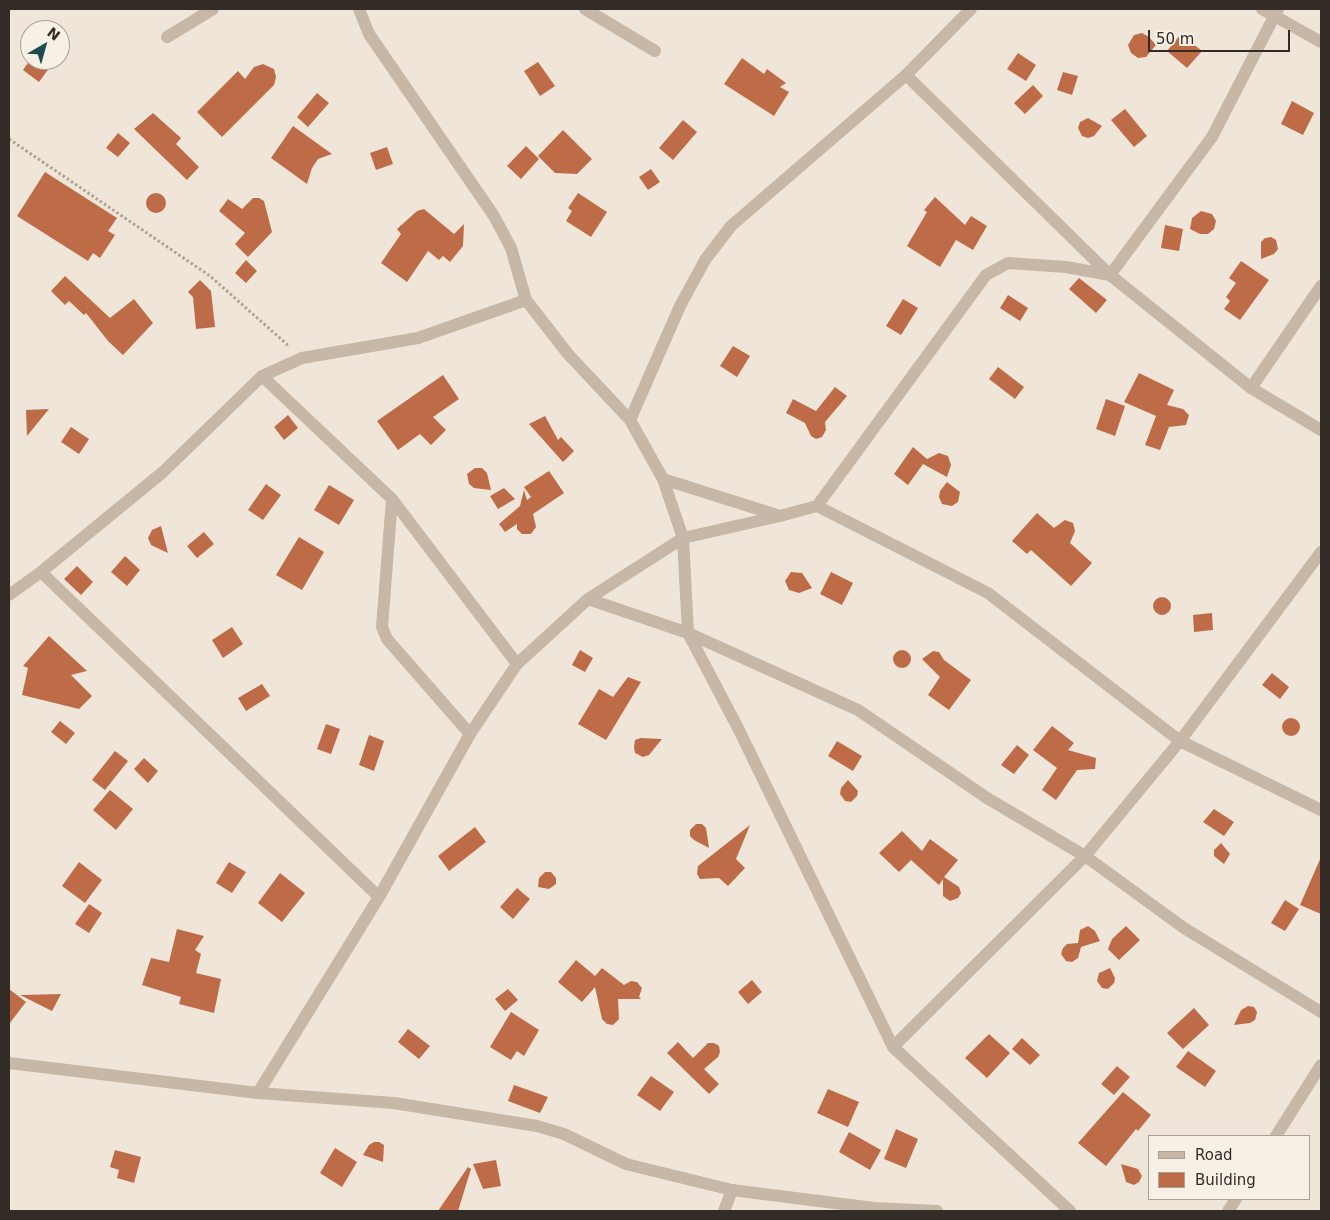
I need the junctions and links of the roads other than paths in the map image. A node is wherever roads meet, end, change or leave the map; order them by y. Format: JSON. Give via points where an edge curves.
{"nodes":[{"id":1,"x":213,"y":9,"type":"edge"},
{"id":2,"x":358,"y":9,"type":"edge"},
{"id":3,"x":585,"y":9,"type":"edge"},
{"id":4,"x":970,"y":9,"type":"edge"},
{"id":5,"x":1262,"y":9,"type":"edge"},
{"id":6,"x":1276,"y":13,"type":"edge"},
{"id":7,"x":167,"y":37,"type":"dead end"},
{"id":8,"x":1321,"y":42,"type":"edge"},
{"id":9,"x":655,"y":52,"type":"dead end"},
{"id":10,"x":906,"y":75,"type":"junction"},
{"id":11,"x":1110,"y":275,"type":"junction"},
{"id":12,"x":1321,"y":286,"type":"edge"},
{"id":13,"x":526,"y":300,"type":"junction"},
{"id":14,"x":262,"y":376,"type":"junction"},
{"id":15,"x":1251,"y":388,"type":"junction"},
{"id":16,"x":630,"y":420,"type":"junction"},
{"id":17,"x":1321,"y":430,"type":"edge"},
{"id":18,"x":663,"y":479,"type":"junction"},
{"id":19,"x":392,"y":499,"type":"junction"},
{"id":20,"x":817,"y":506,"type":"junction"},
{"id":21,"x":780,"y":516,"type":"junction"},
{"id":22,"x":683,"y":538,"type":"junction"},
{"id":23,"x":1321,"y":552,"type":"edge"},
{"id":24,"x":41,"y":572,"type":"junction"},
{"id":25,"x":9,"y":595,"type":"edge"},
{"id":26,"x":588,"y":599,"type":"junction"},
{"id":27,"x":688,"y":634,"type":"junction"},
{"id":28,"x":517,"y":664,"type":"junction"},
{"id":29,"x":470,"y":734,"type":"junction"},
{"id":30,"x":1180,"y":741,"type":"junction"},
{"id":31,"x":1321,"y":810,"type":"edge"},
{"id":32,"x":1085,"y":856,"type":"junction"},
{"id":33,"x":379,"y":897,"type":"junction"},
{"id":34,"x":1321,"y":1012,"type":"edge"},
{"id":35,"x":893,"y":1047,"type":"junction"},
{"id":36,"x":9,"y":1063,"type":"edge"},
{"id":37,"x":1321,"y":1065,"type":"edge"},
{"id":38,"x":258,"y":1093,"type":"junction"},
{"id":39,"x":1277,"y":1135,"type":"edge"},
{"id":40,"x":732,"y":1190,"type":"junction"},
{"id":41,"x":1235,"y":1200,"type":"edge"},
{"id":42,"x":724,"y":1211,"type":"edge"},
{"id":43,"x":937,"y":1211,"type":"edge"},
{"id":44,"x":1070,"y":1211,"type":"edge"},
{"id":45,"x":1228,"y":1211,"type":"edge"}],
"edges":[{"from":1,"to":7,"type":"street"},
{"from":2,"to":13,"type":"street","via":[[369,34],[494,216],[511,248]]},
{"from":3,"to":9,"type":"street"},
{"from":4,"to":10,"type":"street"},
{"from":5,"to":6,"type":"street"},
{"from":6,"to":8,"type":"street"},
{"from":6,"to":11,"type":"street","via":[[1212,137]]},
{"from":10,"to":11,"type":"street"},
{"from":10,"to":16,"type":"street","via":[[731,226],[705,260],[680,306]]},
{"from":11,"to":15,"type":"street"},
{"from":11,"to":20,"type":"street","via":[[1066,267],[1008,263],[986,274]]},
{"from":12,"to":15,"type":"street"},
{"from":13,"to":14,"type":"street","via":[[418,338],[302,358]]},
{"from":13,"to":16,"type":"street","via":[[568,354]]},
{"from":14,"to":19,"type":"street"},
{"from":14,"to":24,"type":"street","via":[[163,472]]},
{"from":15,"to":17,"type":"street"},
{"from":16,"to":18,"type":"street"},
{"from":18,"to":21,"type":"street"},
{"from":18,"to":22,"type":"street"},
{"from":19,"to":28,"type":"street"},
{"from":19,"to":29,"type":"street","via":[[382,627],[387,639]]},
{"from":20,"to":21,"type":"street"},
{"from":20,"to":30,"type":"street","via":[[988,593]]},
{"from":21,"to":22,"type":"street"},
{"from":22,"to":26,"type":"street"},
{"from":22,"to":27,"type":"street"},
{"from":23,"to":30,"type":"street"},
{"from":24,"to":25,"type":"street"},
{"from":24,"to":33,"type":"street"},
{"from":26,"to":27,"type":"street"},
{"from":26,"to":28,"type":"street"},
{"from":27,"to":32,"type":"street","via":[[858,710],[987,798]]},
{"from":27,"to":35,"type":"street","via":[[739,730]]},
{"from":28,"to":29,"type":"street"},
{"from":29,"to":33,"type":"street"},
{"from":30,"to":31,"type":"street"},
{"from":30,"to":32,"type":"street"},
{"from":32,"to":34,"type":"street","via":[[1184,928]]},
{"from":32,"to":35,"type":"street"},
{"from":33,"to":38,"type":"street"},
{"from":35,"to":44,"type":"street"},
{"from":36,"to":38,"type":"street"},
{"from":37,"to":39,"type":"street"},
{"from":38,"to":40,"type":"street","via":[[394,1104],[537,1126],[564,1134],[626,1164]]},
{"from":40,"to":42,"type":"street"},
{"from":40,"to":43,"type":"street","via":[[874,1208]]},
{"from":41,"to":45,"type":"street"}]}
